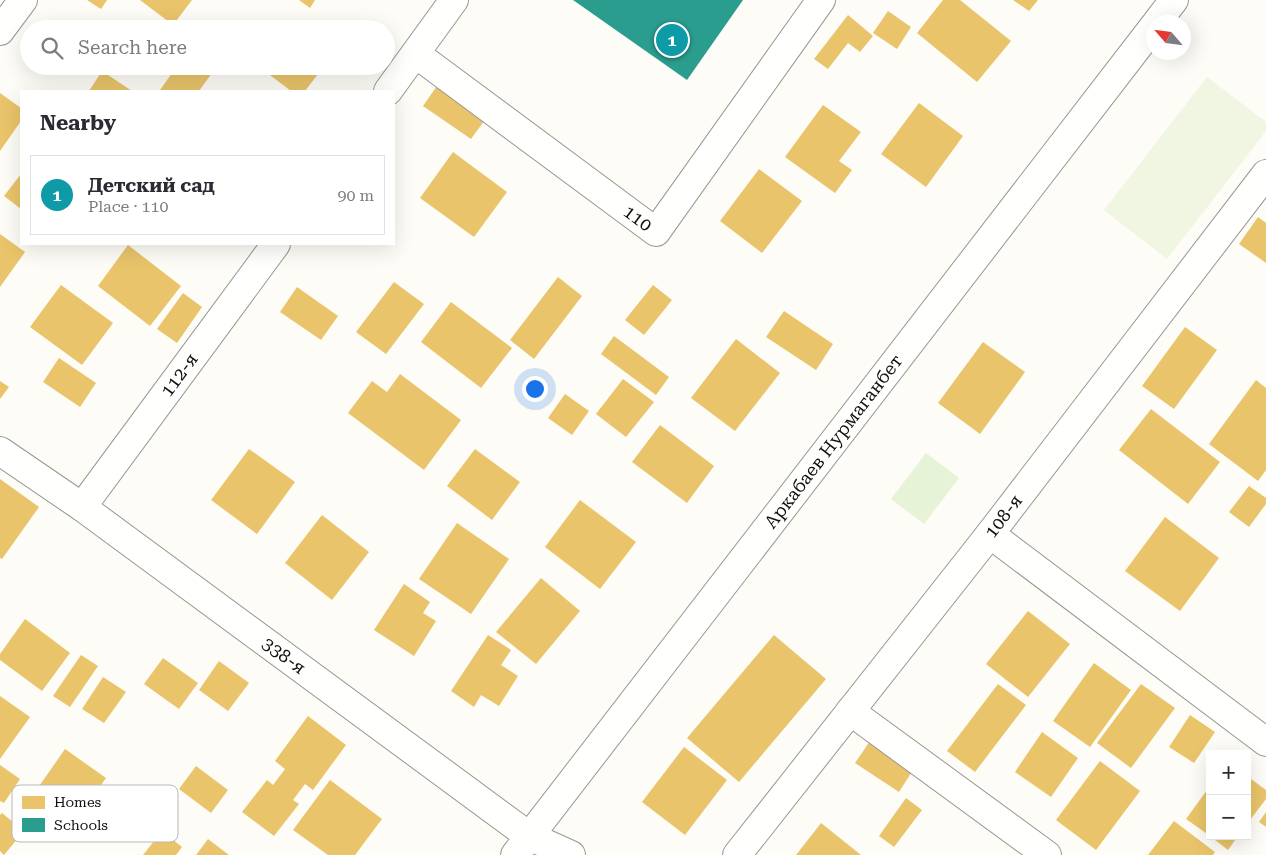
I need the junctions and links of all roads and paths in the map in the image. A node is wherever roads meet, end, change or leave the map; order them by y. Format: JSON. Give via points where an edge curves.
{"nodes":[{"id":1,"x":23,"y":0,"type":"edge"},
{"id":2,"x":454,"y":0,"type":"edge"},
{"id":3,"x":821,"y":0,"type":"edge"},
{"id":4,"x":1174,"y":0,"type":"edge"},
{"id":5,"x":1162,"y":15,"type":"edge"},
{"id":6,"x":0,"y":31,"type":"edge"},
{"id":7,"x":1146,"y":36,"type":"edge"},
{"id":8,"x":416,"y":54,"type":"junction"},
{"id":9,"x":389,"y":90,"type":"edge"},
{"id":10,"x":1266,"y":174,"type":"edge"},
{"id":11,"x":275,"y":245,"type":"edge"},
{"id":12,"x":0,"y":451,"type":"edge"},
{"id":13,"x":82,"y":507,"type":"junction"},
{"id":14,"x":990,"y":534,"type":"junction"},
{"id":15,"x":850,"y":710,"type":"junction"},
{"id":16,"x":1266,"y":742,"type":"edge"},
{"id":17,"x":522,"y":846,"type":"edge"},
{"id":18,"x":571,"y":855,"type":"edge"},
{"id":19,"x":737,"y":855,"type":"edge"},
{"id":20,"x":1047,"y":855,"type":"edge"}],
"edges":[{"from":1,"to":6,"type":"street"},
{"from":2,"to":8,"type":"street"},
{"from":3,"to":8,"type":"street","name":"110","via":[[656,232]]},
{"from":4,"to":5,"type":"street"},
{"from":7,"to":17,"type":"street","name":"Аркабаев Нурмаганбет"},
{"from":8,"to":9,"type":"street"},
{"from":10,"to":14,"type":"street","name":"108-я"},
{"from":11,"to":13,"type":"street","name":"112-я"},
{"from":12,"to":13,"type":"street","name":"338-я"},
{"from":13,"to":17,"type":"street","name":"338-я"},
{"from":14,"to":15,"type":"street","name":"108-я"},
{"from":14,"to":16,"type":"street"},
{"from":15,"to":19,"type":"street","name":"108-я"},
{"from":15,"to":20,"type":"street"},
{"from":17,"to":18,"type":"street","name":"338-я"}]}
